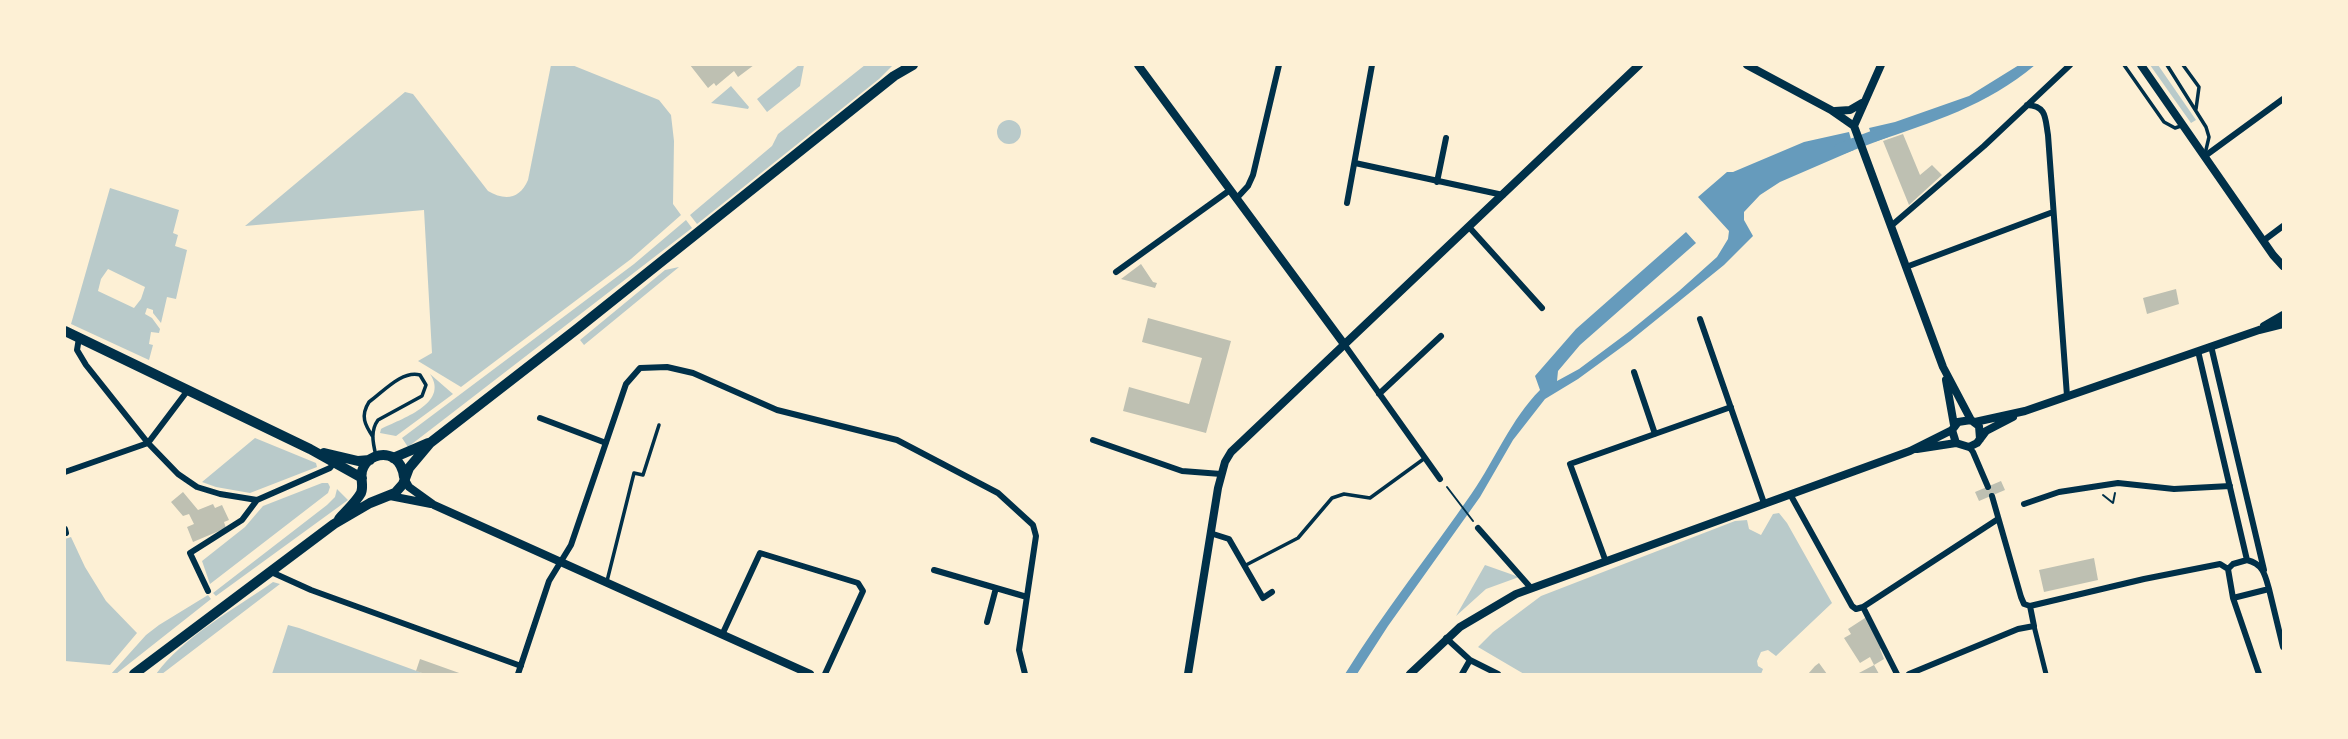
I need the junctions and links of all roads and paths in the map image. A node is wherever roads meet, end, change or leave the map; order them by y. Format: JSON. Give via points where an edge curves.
{"nodes":[{"id":1,"x":904,"y":65,"type":"edge"},
{"id":2,"x":913,"y":65,"type":"edge"},
{"id":3,"x":1138,"y":65,"type":"edge"},
{"id":4,"x":1279,"y":65,"type":"edge"},
{"id":5,"x":1372,"y":65,"type":"edge"},
{"id":6,"x":1639,"y":65,"type":"edge"},
{"id":7,"x":1747,"y":65,"type":"edge"},
{"id":8,"x":1881,"y":65,"type":"edge"},
{"id":9,"x":2070,"y":65,"type":"edge"},
{"id":10,"x":2123,"y":65,"type":"edge"},
{"id":11,"x":2141,"y":65,"type":"edge"},
{"id":12,"x":2167,"y":65,"type":"edge"},
{"id":13,"x":2183,"y":65,"type":"edge"},
{"id":14,"x":894,"y":76,"type":"junction"},
{"id":15,"x":2283,"y":99,"type":"edge"},
{"id":16,"x":1864,"y":101,"type":"junction"},
{"id":17,"x":2027,"y":105,"type":"junction"},
{"id":18,"x":1831,"y":110,"type":"junction"},
{"id":19,"x":2196,"y":111,"type":"junction"},
{"id":20,"x":1854,"y":126,"type":"junction"},
{"id":21,"x":2183,"y":126,"type":"junction"},
{"id":22,"x":1446,"y":138,"type":"dead end"},
{"id":23,"x":2205,"y":156,"type":"junction"},
{"id":24,"x":1355,"y":163,"type":"junction"},
{"id":25,"x":1437,"y":182,"type":"junction"},
{"id":26,"x":1230,"y":190,"type":"junction"},
{"id":27,"x":1503,"y":195,"type":"junction"},
{"id":28,"x":1236,"y":199,"type":"junction"},
{"id":29,"x":1347,"y":203,"type":"dead end"},
{"id":30,"x":2053,"y":212,"type":"junction"},
{"id":31,"x":1891,"y":226,"type":"junction"},
{"id":32,"x":2283,"y":226,"type":"edge"},
{"id":33,"x":1469,"y":227,"type":"junction"},
{"id":34,"x":2263,"y":241,"type":"junction"},
{"id":35,"x":2273,"y":255,"type":"junction"},
{"id":36,"x":2283,"y":266,"type":"edge"},
{"id":37,"x":1906,"y":267,"type":"junction"},
{"id":38,"x":1116,"y":272,"type":"dead end"},
{"id":39,"x":2283,"y":274,"type":"edge"},
{"id":40,"x":1542,"y":308,"type":"dead end"},
{"id":41,"x":2283,"y":315,"type":"edge"},
{"id":42,"x":1700,"y":319,"type":"dead end"},
{"id":43,"x":2283,"y":324,"type":"edge"},
{"id":44,"x":2259,"y":330,"type":"junction"},
{"id":45,"x":65,"y":331,"type":"edge"},
{"id":46,"x":1441,"y":336,"type":"dead end"},
{"id":47,"x":79,"y":338,"type":"junction"},
{"id":48,"x":1344,"y":344,"type":"junction"},
{"id":49,"x":2211,"y":346,"type":"junction"},
{"id":50,"x":2197,"y":351,"type":"junction"},
{"id":51,"x":1943,"y":367,"type":"junction"},
{"id":52,"x":1634,"y":372,"type":"dead end"},
{"id":53,"x":188,"y":390,"type":"junction"},
{"id":54,"x":1380,"y":394,"type":"junction"},
{"id":55,"x":2067,"y":396,"type":"junction"},
{"id":56,"x":1731,"y":407,"type":"junction"},
{"id":57,"x":2025,"y":411,"type":"junction"},
{"id":58,"x":540,"y":418,"type":"dead end"},
{"id":59,"x":1973,"y":421,"type":"junction"},
{"id":60,"x":659,"y":425,"type":"dead end"},
{"id":61,"x":1953,"y":428,"type":"junction"},
{"id":62,"x":1655,"y":434,"type":"junction"},
{"id":63,"x":373,"y":437,"type":"junction"},
{"id":64,"x":1980,"y":439,"type":"junction"},
{"id":65,"x":1093,"y":440,"type":"dead end"},
{"id":66,"x":148,"y":443,"type":"junction"},
{"id":67,"x":430,"y":443,"type":"junction"},
{"id":68,"x":606,"y":443,"type":"junction"},
{"id":69,"x":1956,"y":443,"type":"junction"},
{"id":70,"x":1969,"y":447,"type":"junction"},
{"id":71,"x":310,"y":449,"type":"junction"},
{"id":72,"x":1910,"y":451,"type":"junction"},
{"id":73,"x":373,"y":458,"type":"junction"},
{"id":74,"x":393,"y":458,"type":"junction"},
{"id":75,"x":1425,"y":458,"type":"junction"},
{"id":76,"x":334,"y":463,"type":"junction"},
{"id":77,"x":65,"y":472,"type":"edge"},
{"id":78,"x":1221,"y":474,"type":"junction"},
{"id":79,"x":404,"y":478,"type":"junction"},
{"id":80,"x":1440,"y":479,"type":"joint"},
{"id":81,"x":362,"y":482,"type":"junction"},
{"id":82,"x":1988,"y":486,"type":"dead end"},
{"id":83,"x":2230,"y":486,"type":"junction"},
{"id":84,"x":2115,"y":493,"type":"dead end"},
{"id":85,"x":1790,"y":494,"type":"junction"},
{"id":86,"x":2103,"y":495,"type":"dead end"},
{"id":87,"x":1992,"y":496,"type":"dead end"},
{"id":88,"x":387,"y":497,"type":"junction"},
{"id":89,"x":257,"y":500,"type":"junction"},
{"id":90,"x":1764,"y":503,"type":"junction"},
{"id":91,"x":2024,"y":504,"type":"dead end"},
{"id":92,"x":434,"y":505,"type":"junction"},
{"id":93,"x":1998,"y":519,"type":"junction"},
{"id":94,"x":334,"y":524,"type":"junction"},
{"id":95,"x":1478,"y":528,"type":"joint"},
{"id":96,"x":1210,"y":533,"type":"junction"},
{"id":97,"x":2247,"y":560,"type":"junction"},
{"id":98,"x":1606,"y":562,"type":"junction"},
{"id":99,"x":560,"y":563,"type":"junction"},
{"id":100,"x":1245,"y":566,"type":"junction"},
{"id":101,"x":2228,"y":569,"type":"junction"},
{"id":102,"x":934,"y":570,"type":"dead end"},
{"id":103,"x":2264,"y":570,"type":"junction"},
{"id":104,"x":269,"y":571,"type":"junction"},
{"id":105,"x":606,"y":583,"type":"junction"},
{"id":106,"x":1531,"y":588,"type":"junction"},
{"id":107,"x":996,"y":589,"type":"junction"},
{"id":108,"x":2269,"y":589,"type":"junction"},
{"id":109,"x":208,"y":591,"type":"dead end"},
{"id":110,"x":1272,"y":592,"type":"dead end"},
{"id":111,"x":1027,"y":597,"type":"junction"},
{"id":112,"x":2233,"y":598,"type":"junction"},
{"id":113,"x":2033,"y":606,"type":"junction"},
{"id":114,"x":1863,"y":607,"type":"junction"},
{"id":115,"x":987,"y":622,"type":"dead end"},
{"id":116,"x":2280,"y":622,"type":"edge"},
{"id":117,"x":2034,"y":626,"type":"junction"},
{"id":118,"x":722,"y":635,"type":"junction"},
{"id":119,"x":1446,"y":638,"type":"junction"},
{"id":120,"x":2283,"y":647,"type":"edge"},
{"id":121,"x":1470,"y":660,"type":"junction"},
{"id":122,"x":521,"y":666,"type":"junction"},
{"id":123,"x":134,"y":674,"type":"edge"},
{"id":124,"x":518,"y":674,"type":"edge"},
{"id":125,"x":810,"y":674,"type":"edge"},
{"id":126,"x":825,"y":674,"type":"edge"},
{"id":127,"x":1025,"y":674,"type":"edge"},
{"id":128,"x":1034,"y":674,"type":"edge"},
{"id":129,"x":1188,"y":674,"type":"edge"},
{"id":130,"x":1410,"y":674,"type":"edge"},
{"id":131,"x":1462,"y":674,"type":"edge"},
{"id":132,"x":1498,"y":674,"type":"edge"},
{"id":133,"x":1897,"y":674,"type":"edge"},
{"id":134,"x":1909,"y":674,"type":"edge"},
{"id":135,"x":2046,"y":674,"type":"edge"},
{"id":136,"x":2259,"y":674,"type":"edge"}],
"edges":[{"from":1,"to":14,"type":"main road"},
{"from":2,"to":14,"type":"main road"},
{"from":3,"to":26,"type":"street"},
{"from":4,"to":28,"type":"street","via":[[1253,175]]},
{"from":5,"to":24,"type":"street"},
{"from":6,"to":27,"type":"street"},
{"from":7,"to":18,"type":"street"},
{"from":8,"to":16,"type":"street"},
{"from":9,"to":17,"type":"street"},
{"from":10,"to":21,"type":"lane","via":[[2164,122],[2175,128]]},
{"from":11,"to":21,"type":"street"},
{"from":12,"to":19,"type":"lane"},
{"from":13,"to":19,"type":"lane","via":[[2199,87]]},
{"from":14,"to":67,"type":"main road"},
{"from":15,"to":23,"type":"street"},
{"from":16,"to":18,"type":"street","via":[[1850,110]]},
{"from":16,"to":20,"type":"street"},
{"from":17,"to":30,"type":"street","via":[[2037,106],[2044,114]]},
{"from":17,"to":31,"type":"street"},
{"from":18,"to":20,"type":"street"},
{"from":19,"to":23,"type":"lane","via":[[2209,137]]},
{"from":20,"to":31,"type":"street"},
{"from":21,"to":23,"type":"street"},
{"from":22,"to":25,"type":"street"},
{"from":23,"to":34,"type":"street"},
{"from":24,"to":25,"type":"street"},
{"from":24,"to":29,"type":"street"},
{"from":25,"to":27,"type":"street"},
{"from":26,"to":28,"type":"street"},
{"from":26,"to":38,"type":"street"},
{"from":27,"to":33,"type":"street"},
{"from":28,"to":48,"type":"street"},
{"from":30,"to":37,"type":"street"},
{"from":30,"to":55,"type":"street"},
{"from":31,"to":37,"type":"street"},
{"from":32,"to":34,"type":"street"},
{"from":33,"to":40,"type":"street"},
{"from":33,"to":48,"type":"street"},
{"from":34,"to":35,"type":"street"},
{"from":35,"to":36,"type":"street"},
{"from":35,"to":39,"type":"street"},
{"from":37,"to":51,"type":"street"},
{"from":41,"to":44,"type":"street"},
{"from":42,"to":56,"type":"street"},
{"from":43,"to":44,"type":"street"},
{"from":44,"to":49,"type":"street"},
{"from":45,"to":47,"type":"main road"},
{"from":46,"to":54,"type":"street"},
{"from":47,"to":53,"type":"main road"},
{"from":47,"to":66,"type":"street","via":[[77,350],[86,365]]},
{"from":48,"to":54,"type":"street"},
{"from":48,"to":78,"type":"street","via":[[1231,452]]},
{"from":49,"to":50,"type":"street"},
{"from":49,"to":103,"type":"street"},
{"from":50,"to":55,"type":"street"},
{"from":50,"to":83,"type":"street"},
{"from":51,"to":59,"type":"street"},
{"from":51,"to":61,"type":"street"},
{"from":52,"to":62,"type":"street"},
{"from":53,"to":66,"type":"street"},
{"from":53,"to":71,"type":"main road"},
{"from":54,"to":75,"type":"street"},
{"from":55,"to":57,"type":"street"},
{"from":56,"to":62,"type":"street"},
{"from":56,"to":90,"type":"street"},
{"from":57,"to":59,"type":"street"},
{"from":57,"to":64,"type":"street","via":[[1986,431]]},
{"from":58,"to":68,"type":"street"},
{"from":59,"to":61,"type":"street","via":[[1962,420]]},
{"from":59,"to":64,"type":"street"},
{"from":60,"to":105,"type":"lane","via":[[643,475],[634,473]]},
{"from":61,"to":69,"type":"street"},
{"from":61,"to":72,"type":"street"},
{"from":62,"to":98,"type":"street","via":[[1570,464]]},
{"from":63,"to":63,"type":"lane","via":[[378,420],[422,396],[426,385],[420,375],[403,377],[369,402],[364,423]]},
{"from":63,"to":73,"type":"lane"},
{"from":64,"to":70,"type":"street"},
{"from":65,"to":78,"type":"street","via":[[1182,471]]},
{"from":66,"to":77,"type":"street"},
{"from":66,"to":89,"type":"street","via":[[197,487]]},
{"from":67,"to":74,"type":"main road"},
{"from":67,"to":79,"type":"main road"},
{"from":68,"to":99,"type":"street","via":[[571,545]]},
{"from":68,"to":111,"type":"street","via":[[631,375],[652,366],[708,378],[777,410],[897,440],[998,493],[1033,525],[1036,536]]},
{"from":69,"to":70,"type":"street"},
{"from":69,"to":72,"type":"street"},
{"from":70,"to":82,"type":"street"},
{"from":71,"to":73,"type":"main road","via":[[351,460]]},
{"from":71,"to":76,"type":"main road"},
{"from":72,"to":85,"type":"street"},
{"from":73,"to":74,"type":"main road"},
{"from":73,"to":81,"type":"main road","via":[[365,465]]},
{"from":74,"to":79,"type":"main road"},
{"from":75,"to":80,"type":"street"},
{"from":75,"to":100,"type":"lane","via":[[1370,498],[1344,494],[1332,498],[1298,538]]},
{"from":76,"to":81,"type":"main road"},
{"from":76,"to":89,"type":"street"},
{"from":78,"to":96,"type":"street"},
{"from":79,"to":88,"type":"main road","via":[[400,489]]},
{"from":79,"to":92,"type":"street"},
{"from":80,"to":95,"type":"path"},
{"from":81,"to":88,"type":"main road","via":[[373,495]]},
{"from":81,"to":94,"type":"main road","via":[[357,498]]},
{"from":83,"to":91,"type":"street","via":[[2174,489],[2118,483],[2059,492]]},
{"from":83,"to":97,"type":"street"},
{"from":84,"to":86,"type":"path","via":[[2113,503]]},
{"from":85,"to":90,"type":"street"},
{"from":85,"to":114,"type":"street","via":[[1852,606]]},
{"from":87,"to":93,"type":"street"},
{"from":88,"to":92,"type":"street"},
{"from":88,"to":94,"type":"main road"},
{"from":89,"to":109,"type":"street","via":[[242,520],[190,553]]},
{"from":90,"to":98,"type":"street"},
{"from":92,"to":99,"type":"street"},
{"from":93,"to":113,"type":"street","via":[[2021,597],[2024,604]]},
{"from":93,"to":114,"type":"street"},
{"from":94,"to":104,"type":"main road"},
{"from":95,"to":106,"type":"street"},
{"from":96,"to":100,"type":"street","via":[[1228,538]]},
{"from":96,"to":129,"type":"street"},
{"from":97,"to":101,"type":"street"},
{"from":97,"to":103,"type":"street"},
{"from":98,"to":106,"type":"street"},
{"from":99,"to":105,"type":"street"},
{"from":99,"to":122,"type":"street","via":[[549,581]]},
{"from":100,"to":110,"type":"street","via":[[1263,598]]},
{"from":101,"to":112,"type":"street"},
{"from":101,"to":113,"type":"street","via":[[2220,564]]},
{"from":102,"to":107,"type":"street"},
{"from":103,"to":108,"type":"street"},
{"from":104,"to":122,"type":"street"},
{"from":104,"to":123,"type":"main road"},
{"from":105,"to":118,"type":"street"},
{"from":106,"to":119,"type":"street"},
{"from":107,"to":111,"type":"street"},
{"from":107,"to":115,"type":"street"},
{"from":108,"to":112,"type":"street"},
{"from":108,"to":116,"type":"street"},
{"from":111,"to":127,"type":"street","via":[[1018,650]]},
{"from":112,"to":136,"type":"street"},
{"from":113,"to":117,"type":"street"},
{"from":114,"to":133,"type":"street"},
{"from":116,"to":120,"type":"street"},
{"from":117,"to":134,"type":"street"},
{"from":117,"to":135,"type":"street"},
{"from":118,"to":125,"type":"street"},
{"from":118,"to":126,"type":"street","via":[[760,553],[858,583],[863,591]]},
{"from":119,"to":121,"type":"street"},
{"from":119,"to":130,"type":"street"},
{"from":121,"to":131,"type":"street"},
{"from":121,"to":132,"type":"street"},
{"from":122,"to":124,"type":"street"},
{"from":127,"to":128,"type":"street"}]}
